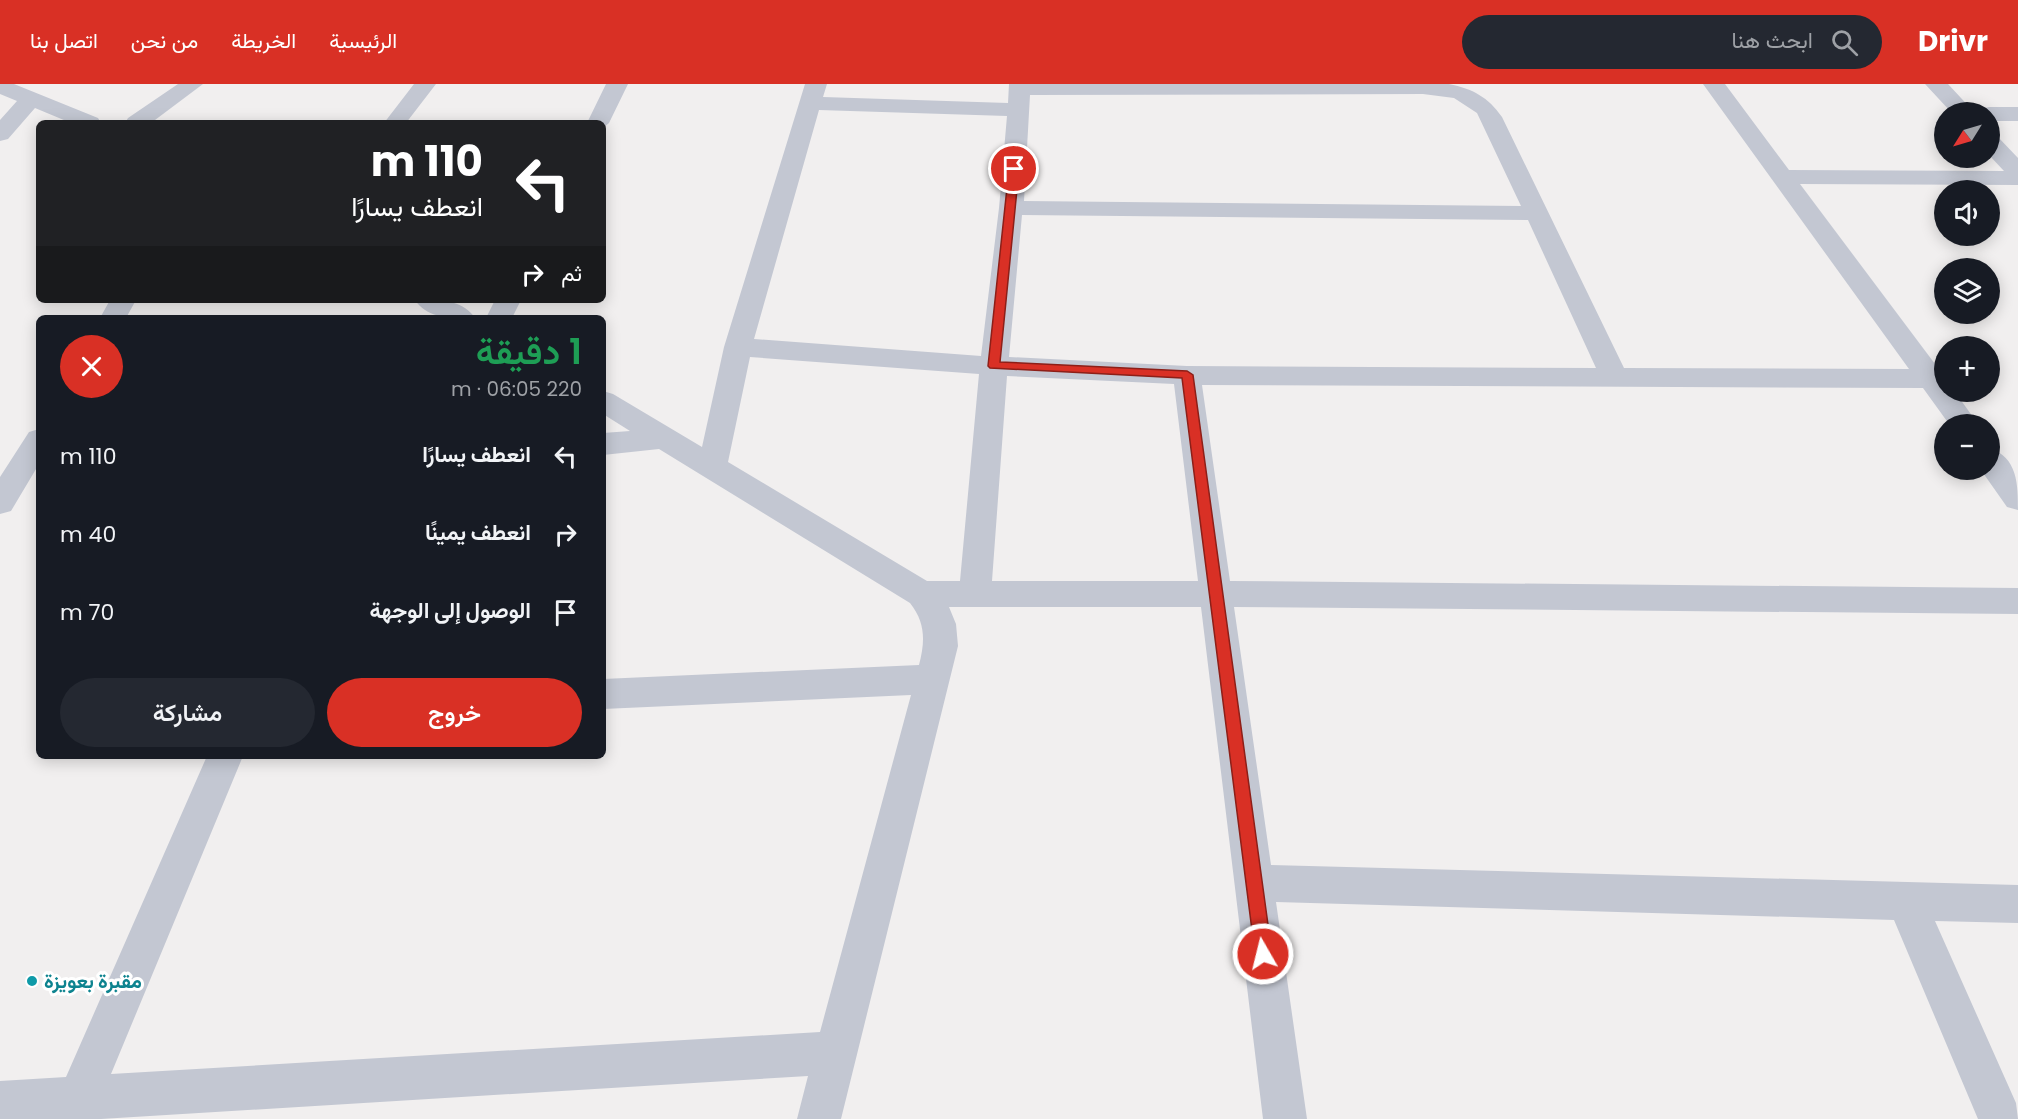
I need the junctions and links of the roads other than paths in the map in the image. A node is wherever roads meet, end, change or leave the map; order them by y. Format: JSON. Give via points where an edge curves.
{"nodes":[{"id":1,"x":192,"y":84,"type":"edge"},
{"id":2,"x":617,"y":84,"type":"edge"},
{"id":3,"x":1714,"y":84,"type":"edge"},
{"id":4,"x":1936,"y":84,"type":"edge"},
{"id":5,"x":0,"y":86,"type":"edge"},
{"id":6,"x":419,"y":86,"type":"edge"},
{"id":7,"x":814,"y":93,"type":"edge"},
{"id":8,"x":1019,"y":94,"type":"edge"},
{"id":9,"x":31,"y":99,"type":"junction"},
{"id":10,"x":1953,"y":102,"type":"edge"},
{"id":11,"x":2000,"y":114,"type":"edge"},
{"id":12,"x":2018,"y":114,"type":"edge"},
{"id":13,"x":83,"y":120,"type":"edge"},
{"id":14,"x":140,"y":120,"type":"edge"},
{"id":15,"x":397,"y":120,"type":"edge"},
{"id":16,"x":599,"y":120,"type":"edge"},
{"id":17,"x":0,"y":134,"type":"edge"},
{"id":18,"x":2000,"y":153,"type":"edge"},
{"id":19,"x":2018,"y":172,"type":"edge"},
{"id":20,"x":1783,"y":177,"type":"junction"},
{"id":21,"x":2018,"y":178,"type":"edge"},
{"id":22,"x":1011,"y":208,"type":"junction"},
{"id":23,"x":1536,"y":213,"type":"junction"},
{"id":24,"x":434,"y":303,"type":"edge"},
{"id":25,"x":456,"y":315,"type":"edge"},
{"id":26,"x":738,"y":347,"type":"junction"},
{"id":27,"x":994,"y":366,"type":"junction"},
{"id":28,"x":1187,"y":375,"type":"junction"},
{"id":29,"x":1614,"y":377,"type":"junction"},
{"id":30,"x":1931,"y":379,"type":"junction"},
{"id":31,"x":606,"y":403,"type":"edge"},
{"id":32,"x":1957,"y":414,"type":"edge"},
{"id":33,"x":663,"y":438,"type":"junction"},
{"id":34,"x":36,"y":444,"type":"edge"},
{"id":35,"x":606,"y":444,"type":"edge"},
{"id":36,"x":712,"y":467,"type":"junction"},
{"id":37,"x":2000,"y":474,"type":"edge"},
{"id":38,"x":2018,"y":499,"type":"edge"},
{"id":39,"x":0,"y":503,"type":"edge"},
{"id":40,"x":922,"y":594,"type":"junction"},
{"id":41,"x":975,"y":594,"type":"junction"},
{"id":42,"x":1216,"y":594,"type":"junction"},
{"id":43,"x":2018,"y":601,"type":"edge"},
{"id":44,"x":932,"y":679,"type":"junction"},
{"id":45,"x":606,"y":694,"type":"edge"},
{"id":46,"x":224,"y":759,"type":"edge"},
{"id":47,"x":1254,"y":883,"type":"junction"},
{"id":48,"x":1906,"y":901,"type":"junction"},
{"id":49,"x":2018,"y":904,"type":"edge"},
{"id":50,"x":836,"y":1053,"type":"junction"},
{"id":51,"x":79,"y":1099,"type":"junction"},
{"id":52,"x":0,"y":1103,"type":"edge"},
{"id":53,"x":819,"y":1119,"type":"edge"},
{"id":54,"x":1285,"y":1119,"type":"edge"},
{"id":55,"x":2000,"y":1119,"type":"edge"}],
"edges":[{"from":1,"to":14,"type":"street"},
{"from":2,"to":16,"type":"street"},
{"from":3,"to":20,"type":"street"},
{"from":4,"to":10,"type":"street"},
{"from":5,"to":9,"type":"street"},
{"from":6,"to":15,"type":"street"},
{"from":7,"to":8,"type":"street"},
{"from":7,"to":26,"type":"street"},
{"from":8,"to":22,"type":"street"},
{"from":8,"to":23,"type":"street","via":[[1446,89],[1484,105]]},
{"from":9,"to":13,"type":"street"},
{"from":9,"to":17,"type":"street"},
{"from":11,"to":12,"type":"street"},
{"from":18,"to":19,"type":"street"},
{"from":20,"to":21,"type":"street"},
{"from":20,"to":30,"type":"street"},
{"from":22,"to":23,"type":"street"},
{"from":22,"to":27,"type":"street"},
{"from":23,"to":29,"type":"street"},
{"from":24,"to":25,"type":"street"},
{"from":26,"to":27,"type":"street"},
{"from":26,"to":36,"type":"street"},
{"from":27,"to":28,"type":"street"},
{"from":27,"to":41,"type":"street"},
{"from":28,"to":29,"type":"street"},
{"from":28,"to":42,"type":"street"},
{"from":29,"to":30,"type":"street"},
{"from":30,"to":32,"type":"street"},
{"from":31,"to":33,"type":"street"},
{"from":33,"to":35,"type":"street"},
{"from":33,"to":36,"type":"street"},
{"from":34,"to":39,"type":"street"},
{"from":36,"to":40,"type":"street"},
{"from":37,"to":38,"type":"street"},
{"from":40,"to":41,"type":"street"},
{"from":40,"to":44,"type":"street","via":[[935,609],[941,627],[941,646]]},
{"from":41,"to":42,"type":"street"},
{"from":42,"to":43,"type":"street"},
{"from":42,"to":47,"type":"street"},
{"from":44,"to":45,"type":"street"},
{"from":44,"to":50,"type":"street"},
{"from":46,"to":51,"type":"street"},
{"from":47,"to":48,"type":"street"},
{"from":47,"to":54,"type":"street"},
{"from":48,"to":49,"type":"street"},
{"from":48,"to":55,"type":"street"},
{"from":50,"to":51,"type":"street"},
{"from":50,"to":53,"type":"street"},
{"from":51,"to":52,"type":"street"}]}
